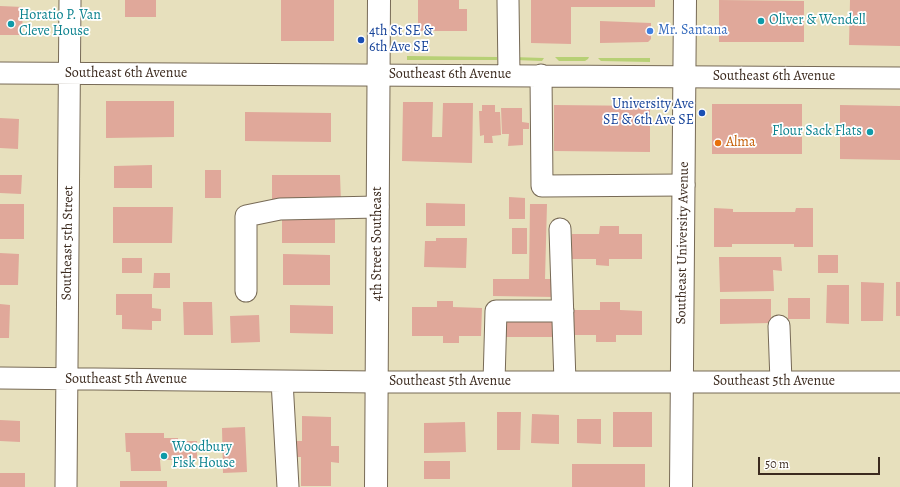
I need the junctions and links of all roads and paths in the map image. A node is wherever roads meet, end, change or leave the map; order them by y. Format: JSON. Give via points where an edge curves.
{"nodes":[{"id":1,"x":70,"y":0,"type":"edge"},
{"id":2,"x":379,"y":0,"type":"edge"},
{"id":3,"x":508,"y":0,"type":"edge"},
{"id":4,"x":685,"y":0,"type":"edge"},
{"id":5,"x":0,"y":73,"type":"edge"},
{"id":6,"x":70,"y":73,"type":"junction"},
{"id":7,"x":379,"y":75,"type":"junction"},
{"id":8,"x":509,"y":75,"type":"junction"},
{"id":9,"x":541,"y":75,"type":"junction"},
{"id":10,"x":684,"y":77,"type":"junction"},
{"id":11,"x":900,"y":78,"type":"edge"},
{"id":12,"x":684,"y":186,"type":"junction"},
{"id":13,"x":378,"y":207,"type":"junction"},
{"id":14,"x":560,"y":229,"type":"dead end"},
{"id":15,"x":246,"y":291,"type":"dead end"},
{"id":16,"x":563,"y":311,"type":"junction"},
{"id":17,"x":779,"y":326,"type":"dead end"},
{"id":18,"x":0,"y":378,"type":"edge"},
{"id":19,"x":66,"y":379,"type":"junction"},
{"id":20,"x":282,"y":381,"type":"junction"},
{"id":21,"x":376,"y":382,"type":"junction"},
{"id":22,"x":494,"y":382,"type":"junction"},
{"id":23,"x":565,"y":382,"type":"junction"},
{"id":24,"x":681,"y":382,"type":"junction"},
{"id":25,"x":781,"y":382,"type":"junction"},
{"id":26,"x":900,"y":382,"type":"edge"},
{"id":27,"x":66,"y":487,"type":"edge"},
{"id":28,"x":288,"y":487,"type":"edge"},
{"id":29,"x":376,"y":487,"type":"edge"},
{"id":30,"x":681,"y":487,"type":"edge"}],
"edges":[{"from":1,"to":6,"type":"street","name":"Southeast 5th Street"},
{"from":2,"to":7,"type":"main road","name":"4th Street Southeast"},
{"from":3,"to":8,"type":"street"},
{"from":4,"to":10,"type":"main road","name":"Southeast University Avenue"},
{"from":5,"to":6,"type":"street","name":"Southeast 6th Avenue"},
{"from":6,"to":7,"type":"street","name":"Southeast 6th Avenue"},
{"from":6,"to":19,"type":"street","name":"Southeast 5th Street"},
{"from":7,"to":8,"type":"street","name":"Southeast 6th Avenue"},
{"from":7,"to":13,"type":"main road","name":"4th Street Southeast"},
{"from":8,"to":9,"type":"street","name":"Southeast 6th Avenue"},
{"from":9,"to":10,"type":"street","name":"Southeast 6th Avenue"},
{"from":9,"to":12,"type":"street","via":[[542,186]]},
{"from":10,"to":11,"type":"street","name":"Southeast 6th Avenue"},
{"from":10,"to":12,"type":"main road","name":"Southeast University Avenue"},
{"from":12,"to":24,"type":"main road","name":"Southeast University Avenue"},
{"from":13,"to":15,"type":"street","via":[[280,209],[246,216]]},
{"from":13,"to":21,"type":"main road","name":"4th Street Southeast"},
{"from":14,"to":16,"type":"street"},
{"from":16,"to":22,"type":"street","via":[[496,311]]},
{"from":16,"to":23,"type":"street"},
{"from":17,"to":25,"type":"street"},
{"from":18,"to":19,"type":"street","name":"Southeast 5th Avenue"},
{"from":19,"to":20,"type":"street","name":"Southeast 5th Avenue"},
{"from":19,"to":27,"type":"street","name":"Southeast 5th Street"},
{"from":20,"to":21,"type":"street","name":"Southeast 5th Avenue"},
{"from":20,"to":28,"type":"street"},
{"from":21,"to":22,"type":"street","name":"Southeast 5th Avenue"},
{"from":21,"to":29,"type":"main road","name":"4th Street Southeast"},
{"from":22,"to":23,"type":"street","name":"Southeast 5th Avenue"},
{"from":23,"to":24,"type":"street","name":"Southeast 5th Avenue"},
{"from":24,"to":25,"type":"street","name":"Southeast 5th Avenue"},
{"from":24,"to":30,"type":"main road","name":"Southeast University Avenue"},
{"from":25,"to":26,"type":"street","name":"Southeast 5th Avenue"}]}
